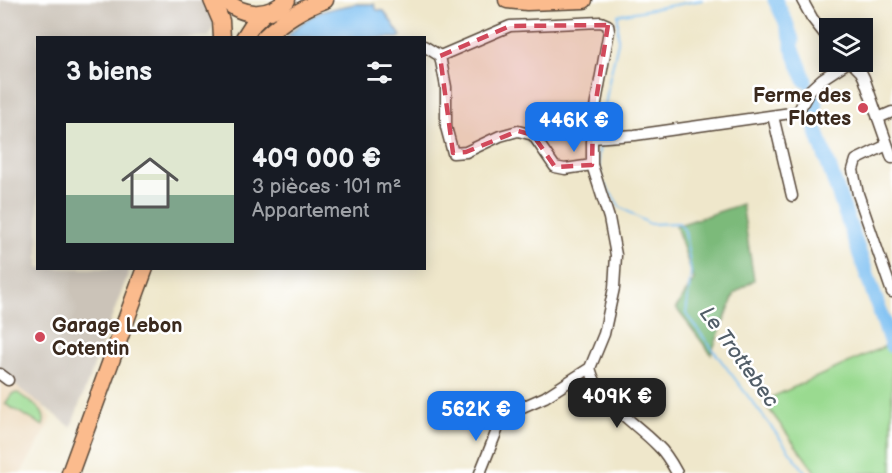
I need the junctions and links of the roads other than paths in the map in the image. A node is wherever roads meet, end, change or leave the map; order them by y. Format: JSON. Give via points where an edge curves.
{"nodes":[{"id":1,"x":212,"y":0,"type":"edge"},
{"id":2,"x":224,"y":0,"type":"edge"},
{"id":3,"x":287,"y":0,"type":"edge"},
{"id":4,"x":325,"y":0,"type":"edge"},
{"id":5,"x":507,"y":0,"type":"edge"},
{"id":6,"x":584,"y":0,"type":"edge"},
{"id":7,"x":802,"y":0,"type":"edge"},
{"id":8,"x":264,"y":13,"type":"junction"},
{"id":9,"x":819,"y":27,"type":"edge"},
{"id":10,"x":222,"y":36,"type":"edge"},
{"id":11,"x":229,"y":36,"type":"edge"},
{"id":12,"x":245,"y":36,"type":"edge"},
{"id":13,"x":266,"y":36,"type":"edge"},
{"id":14,"x":426,"y":47,"type":"edge"},
{"id":15,"x":440,"y":56,"type":"junction"},
{"id":16,"x":833,"y":72,"type":"edge"},
{"id":17,"x":861,"y":72,"type":"edge"},
{"id":18,"x":892,"y":112,"type":"edge"},
{"id":19,"x":773,"y":116,"type":"junction"},
{"id":20,"x":878,"y":118,"type":"junction"},
{"id":21,"x":592,"y":138,"type":"junction"},
{"id":22,"x":887,"y":145,"type":"junction"},
{"id":23,"x":892,"y":158,"type":"edge"},
{"id":24,"x":592,"y":165,"type":"junction"},
{"id":25,"x":792,"y":196,"type":"dead end"},
{"id":26,"x":144,"y":270,"type":"edge"},
{"id":27,"x":153,"y":270,"type":"edge"},
{"id":28,"x":892,"y":292,"type":"edge"},
{"id":29,"x":590,"y":368,"type":"junction"},
{"id":30,"x":70,"y":473,"type":"edge"},
{"id":31,"x":81,"y":473,"type":"edge"},
{"id":32,"x":480,"y":473,"type":"edge"},
{"id":33,"x":677,"y":473,"type":"edge"}],
"edges":[{"from":1,"to":10,"type":"highway","via":[[221,21]]},
{"from":2,"to":8,"type":"highway","via":[[241,11]]},
{"from":2,"to":11,"type":"highway"},
{"from":3,"to":8,"type":"highway"},
{"from":4,"to":13,"type":"highway","via":[[297,12]]},
{"from":5,"to":6,"type":"highway"},
{"from":7,"to":9,"type":"street"},
{"from":8,"to":12,"type":"highway"},
{"from":14,"to":15,"type":"street"},
{"from":15,"to":21,"type":"street","via":[[510,26],[601,22],[608,25]]},
{"from":15,"to":24,"type":"street","via":[[453,153],[466,152],[518,131],[532,135],[555,167]]},
{"from":16,"to":19,"type":"street","via":[[810,90],[798,112]]},
{"from":17,"to":20,"type":"street"},
{"from":18,"to":20,"type":"street"},
{"from":19,"to":21,"type":"street"},
{"from":19,"to":25,"type":"street"},
{"from":20,"to":22,"type":"street"},
{"from":21,"to":24,"type":"street"},
{"from":22,"to":23,"type":"street"},
{"from":22,"to":28,"type":"street","via":[[856,160],[853,170]]},
{"from":24,"to":29,"type":"street","via":[[616,255],[604,334]]},
{"from":26,"to":30,"type":"highway"},
{"from":27,"to":31,"type":"highway"},
{"from":29,"to":32,"type":"street","via":[[500,423]]},
{"from":29,"to":33,"type":"street","via":[[592,378],[610,404],[659,446]]}]}
